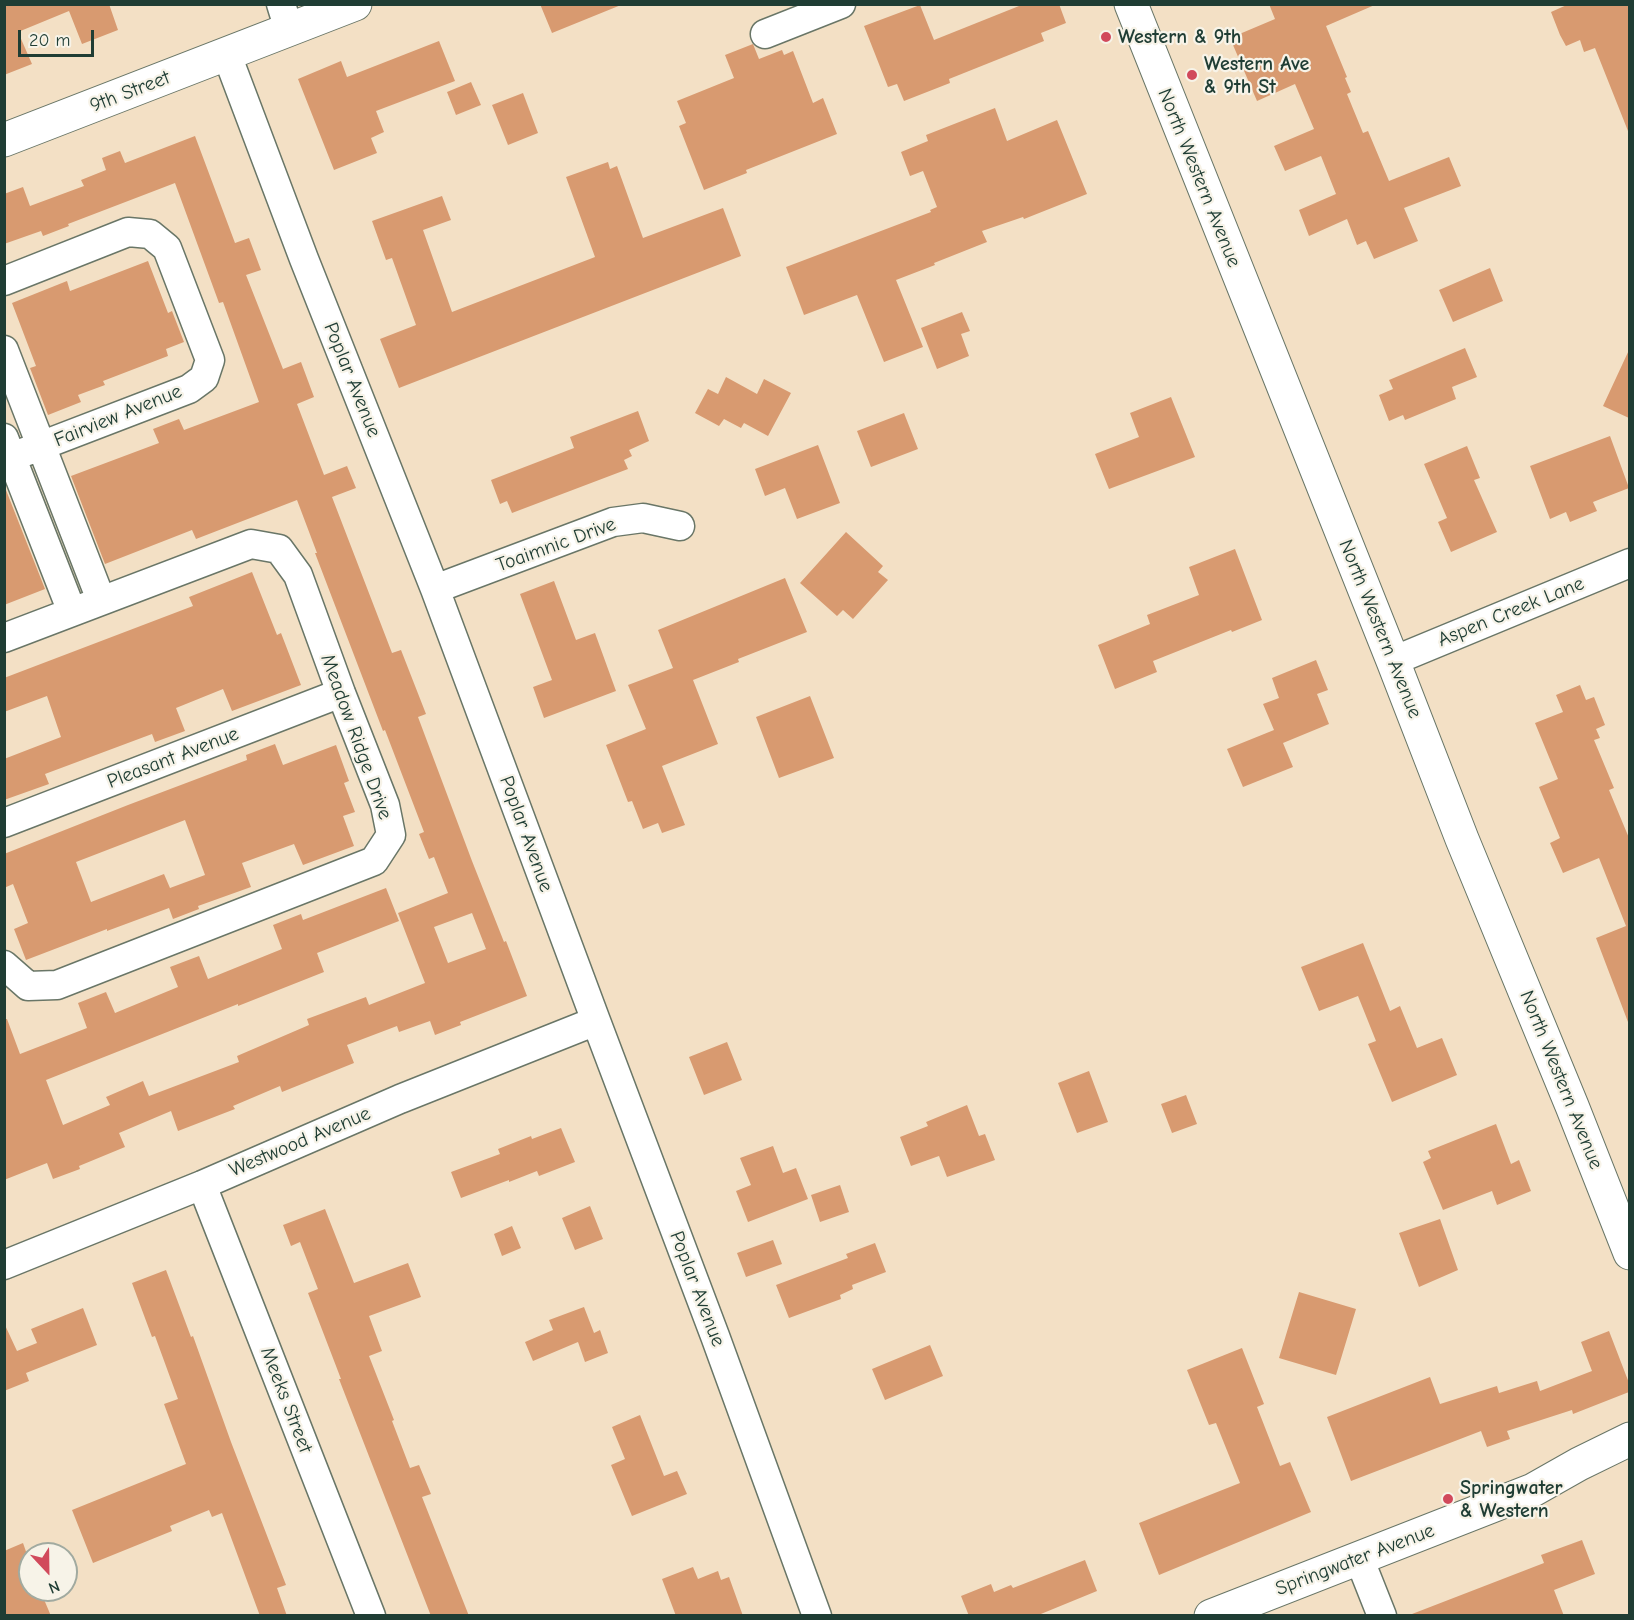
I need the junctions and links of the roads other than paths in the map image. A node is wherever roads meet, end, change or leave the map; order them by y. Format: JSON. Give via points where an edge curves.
{"nodes":[{"id":1,"x":355,"y":4,"type":"edge"},
{"id":2,"x":841,"y":4,"type":"edge"},
{"id":3,"x":1131,"y":4,"type":"edge"},
{"id":4,"x":285,"y":17,"type":"edge"},
{"id":5,"x":765,"y":34,"type":"dead end"},
{"id":6,"x":227,"y":55,"type":"junction"},
{"id":7,"x":4,"y":140,"type":"edge"},
{"id":8,"x":4,"y":280,"type":"edge"},
{"id":9,"x":4,"y":350,"type":"edge"},
{"id":10,"x":42,"y":447,"type":"junction"},
{"id":11,"x":7,"y":452,"type":"edge"},
{"id":12,"x":680,"y":526,"type":"dead end"},
{"id":13,"x":1629,"y":563,"type":"edge"},
{"id":14,"x":435,"y":589,"type":"junction"},
{"id":15,"x":101,"y":600,"type":"junction"},
{"id":16,"x":72,"y":612,"type":"junction"},
{"id":17,"x":4,"y":638,"type":"edge"},
{"id":18,"x":1393,"y":661,"type":"junction"},
{"id":19,"x":341,"y":693,"type":"junction"},
{"id":20,"x":4,"y":823,"type":"edge"},
{"id":21,"x":4,"y":965,"type":"edge"},
{"id":22,"x":596,"y":1021,"type":"junction"},
{"id":23,"x":202,"y":1185,"type":"junction"},
{"id":24,"x":1629,"y":1253,"type":"edge"},
{"id":25,"x":4,"y":1264,"type":"edge"},
{"id":26,"x":1629,"y":1439,"type":"edge"},
{"id":27,"x":1629,"y":1465,"type":"edge"},
{"id":28,"x":1533,"y":1491,"type":"junction"},
{"id":29,"x":1359,"y":1558,"type":"junction"},
{"id":30,"x":370,"y":1616,"type":"edge"},
{"id":31,"x":817,"y":1616,"type":"edge"},
{"id":32,"x":1211,"y":1616,"type":"edge"},
{"id":33,"x":1382,"y":1616,"type":"edge"}],
"edges":[{"from":1,"to":4,"type":"main road","name":"9th Street"},
{"from":2,"to":5,"type":"street"},
{"from":3,"to":18,"type":"main road","name":"North Western Avenue"},
{"from":4,"to":6,"type":"main road","name":"9th Street"},
{"from":6,"to":7,"type":"main road","name":"9th Street"},
{"from":6,"to":14,"type":"street","name":"Poplar Avenue"},
{"from":8,"to":10,"type":"street","name":"Fairview Avenue","via":[[128,232],[150,234],[167,248],[210,360],[204,378],[189,389]]},
{"from":9,"to":10,"type":"street"},
{"from":10,"to":11,"type":"street","name":"Fairview Avenue"},
{"from":10,"to":15,"type":"street"},
{"from":11,"to":16,"type":"street"},
{"from":12,"to":14,"type":"street","name":"Toaimnic Drive","via":[[643,518],[613,522]]},
{"from":13,"to":18,"type":"street","name":"Aspen Creek Lane"},
{"from":14,"to":22,"type":"street","name":"Poplar Avenue"},
{"from":15,"to":16,"type":"street","name":"Meadow Ridge Drive"},
{"from":15,"to":19,"type":"street","name":"Meadow Ridge Drive","via":[[251,544],[279,549],[298,575]]},
{"from":16,"to":17,"type":"street","name":"Meadow Ridge Drive"},
{"from":18,"to":24,"type":"main road","name":"North Western Avenue"},
{"from":19,"to":20,"type":"street","name":"Pleasant Avenue"},
{"from":19,"to":21,"type":"street","name":"Meadow Ridge Drive","via":[[385,805],[391,835],[374,861],[57,985],[28,986]]},
{"from":22,"to":23,"type":"street","name":"Westwood Avenue","via":[[400,1099]]},
{"from":22,"to":31,"type":"street","name":"Poplar Avenue"},
{"from":23,"to":25,"type":"street","name":"Westwood Avenue"},
{"from":23,"to":30,"type":"street","name":"Meeks Street"},
{"from":26,"to":28,"type":"main road","name":"Springwater Avenue"},
{"from":27,"to":28,"type":"main road","name":"Springwater Avenue"},
{"from":28,"to":29,"type":"main road","name":"Springwater Avenue"},
{"from":29,"to":32,"type":"main road","name":"Springwater Avenue"},
{"from":29,"to":33,"type":"street"}]}
